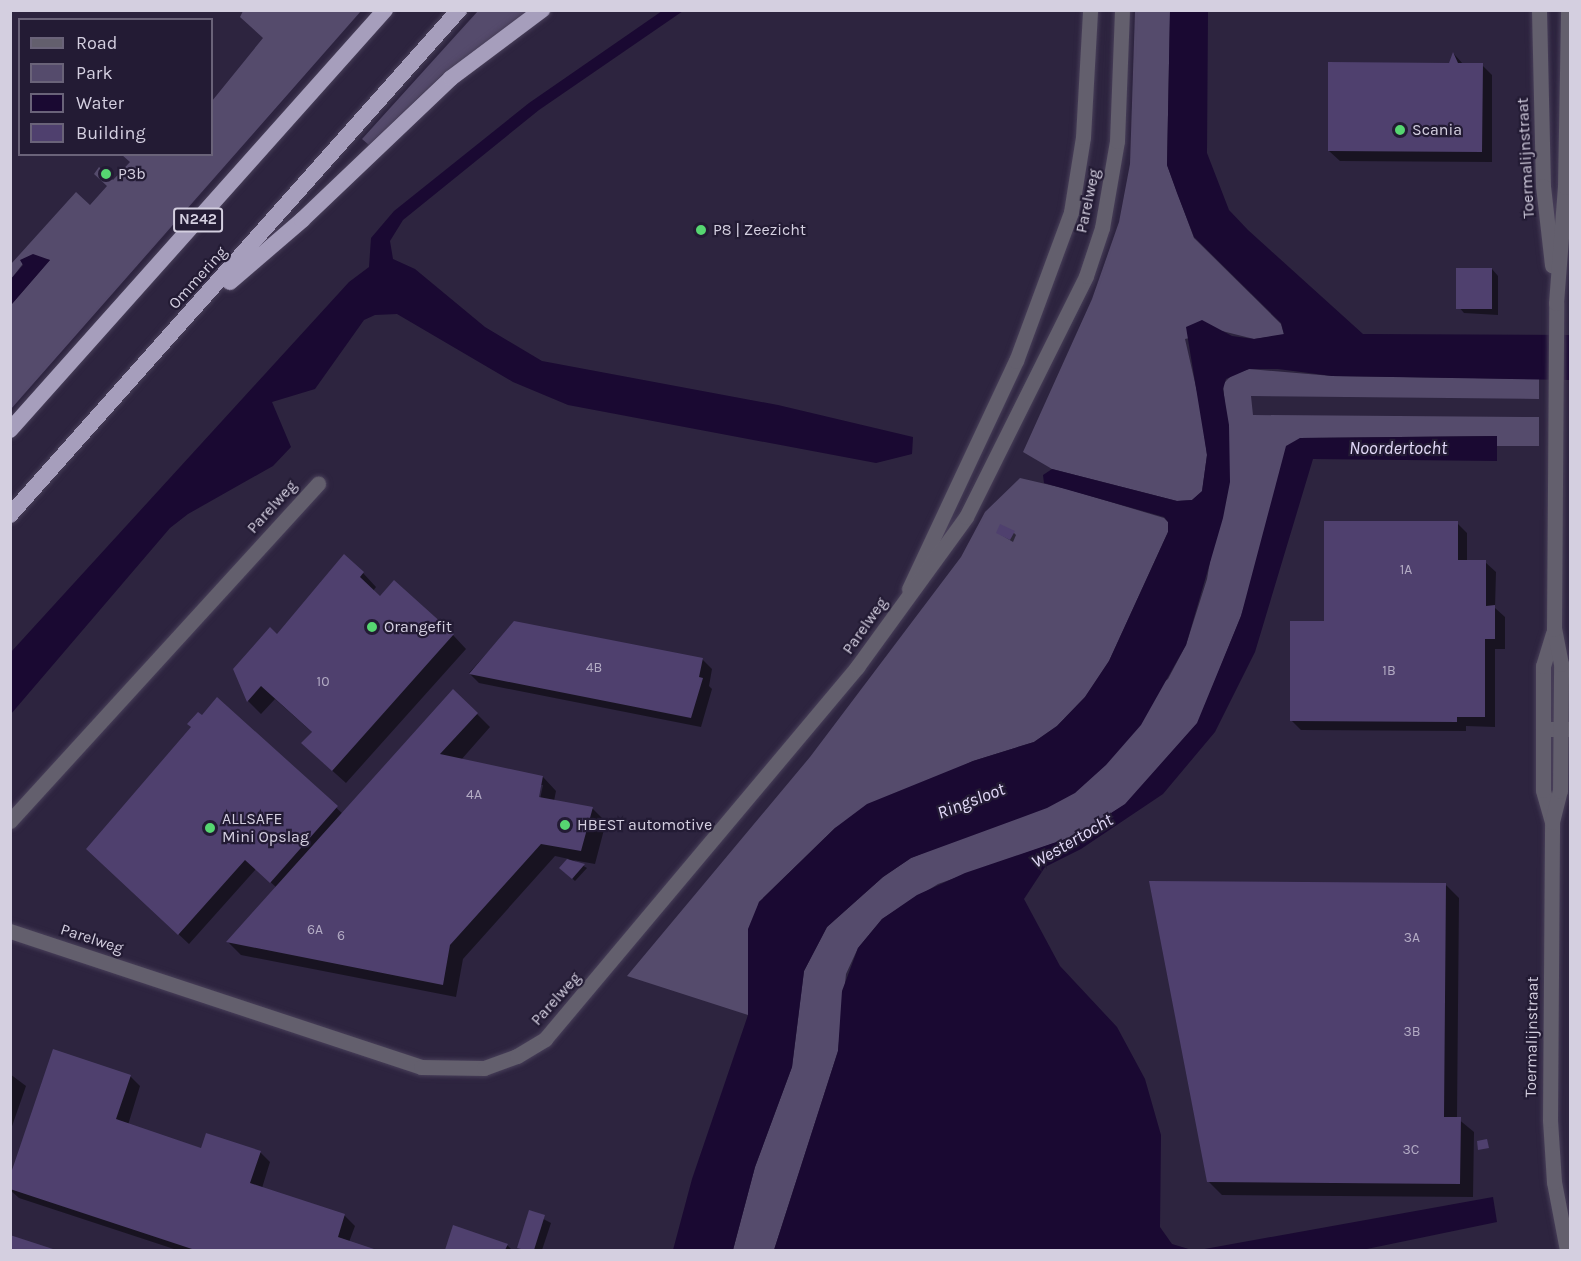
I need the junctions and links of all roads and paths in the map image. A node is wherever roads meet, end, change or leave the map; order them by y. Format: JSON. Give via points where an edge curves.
{"nodes":[{"id":1,"x":385,"y":10,"type":"edge"},
{"id":2,"x":459,"y":10,"type":"edge"},
{"id":3,"x":542,"y":10,"type":"edge"},
{"id":4,"x":1090,"y":10,"type":"edge"},
{"id":5,"x":1122,"y":10,"type":"edge"},
{"id":6,"x":1539,"y":10,"type":"edge"},
{"id":7,"x":1568,"y":10,"type":"edge"},
{"id":8,"x":1556,"y":303,"type":"junction"},
{"id":9,"x":184,"y":321,"type":"junction"},
{"id":10,"x":10,"y":430,"type":"edge"},
{"id":11,"x":318,"y":484,"type":"dead end"},
{"id":12,"x":10,"y":515,"type":"edge"},
{"id":13,"x":905,"y":601,"type":"junction"},
{"id":14,"x":1554,"y":629,"type":"junction"},
{"id":15,"x":1543,"y":729,"type":"junction"},
{"id":16,"x":1565,"y":729,"type":"edge"},
{"id":17,"x":10,"y":821,"type":"edge"},
{"id":18,"x":1552,"y":822,"type":"junction"},
{"id":19,"x":10,"y":932,"type":"edge"},
{"id":20,"x":1567,"y":1251,"type":"edge"}],
"edges":[{"from":1,"to":10,"type":"highway","number":"N242"},
{"from":2,"to":9,"type":"highway","name":"Ommering"},
{"from":3,"to":9,"type":"highway","via":[[451,78],[302,220]]},
{"from":4,"to":13,"type":"street","name":"Parelweg","via":[[1083,137],[1071,212],[1016,361],[918,562]]},
{"from":5,"to":13,"type":"street","name":"Parelweg","via":[[1112,183],[1086,276],[966,517]]},
{"from":6,"to":8,"type":"street","name":"Toermalijnstraat","via":[[1543,186]]},
{"from":7,"to":8,"type":"street","name":"Toermalijnstraat","via":[[1565,187]]},
{"from":8,"to":14,"type":"street","name":"Toermalijnstraat"},
{"from":9,"to":12,"type":"highway","name":"Ommering"},
{"from":11,"to":17,"type":"street","name":"Parelweg"},
{"from":13,"to":19,"type":"street","name":"Parelweg","via":[[793,747],[574,1007],[545,1039],[501,1063],[449,1070],[407,1063]]},
{"from":14,"to":15,"type":"street","name":"Toermalijnstraat","via":[[1543,666]]},
{"from":14,"to":16,"type":"street","name":"Toermalijnstraat","via":[[1561,664]]},
{"from":15,"to":16,"type":"street"},
{"from":15,"to":18,"type":"street","name":"Toermalijnstraat","via":[[1543,790]]},
{"from":16,"to":18,"type":"street","name":"Toermalijnstraat","via":[[1560,791]]},
{"from":18,"to":20,"type":"street","name":"Toermalijnstraat","via":[[1550,1120],[1554,1182]]}]}
